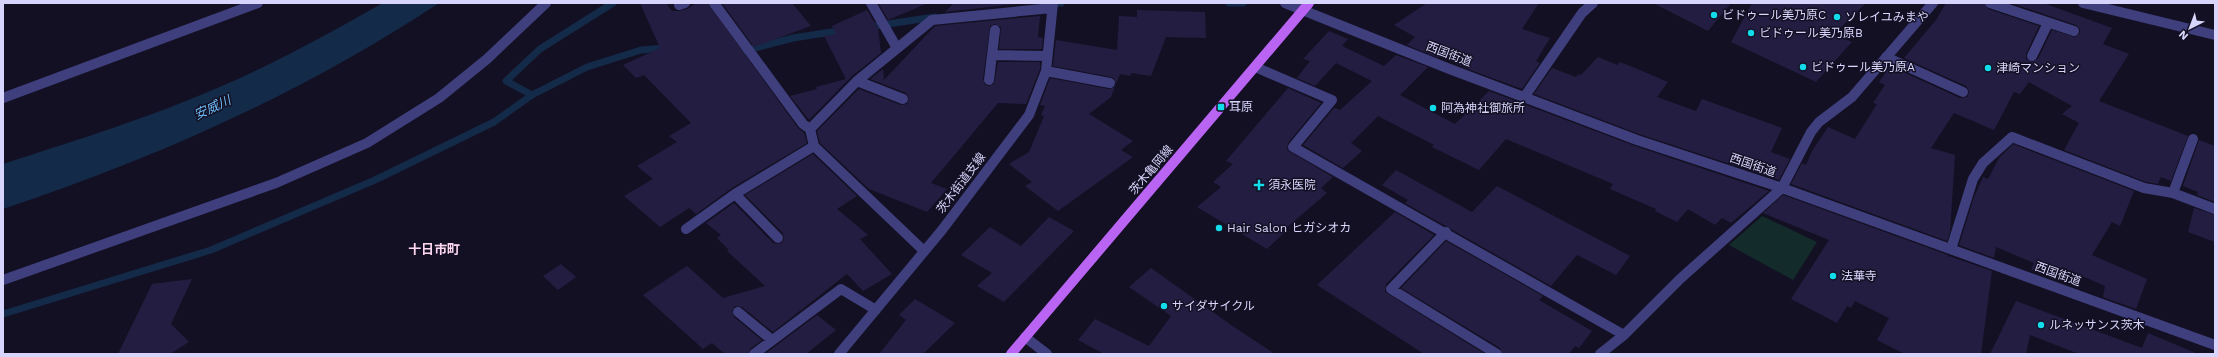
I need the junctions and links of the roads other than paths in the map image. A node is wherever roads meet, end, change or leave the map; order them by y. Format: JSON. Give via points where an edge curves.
{"nodes":[{"id":1,"x":258,"y":3,"type":"edge"},
{"id":2,"x":546,"y":3,"type":"edge"},
{"id":3,"x":714,"y":3,"type":"edge"},
{"id":4,"x":871,"y":3,"type":"edge"},
{"id":5,"x":1285,"y":3,"type":"edge"},
{"id":6,"x":1593,"y":3,"type":"edge"},
{"id":7,"x":1933,"y":3,"type":"edge"},
{"id":8,"x":1990,"y":3,"type":"edge"},
{"id":9,"x":2083,"y":3,"type":"edge"},
{"id":10,"x":2120,"y":3,"type":"edge"},
{"id":11,"x":1052,"y":5,"type":"edge"},
{"id":12,"x":1306,"y":7,"type":"edge"},
{"id":13,"x":2121,"y":12,"type":"junction"},
{"id":14,"x":2048,"y":23,"type":"junction"},
{"id":15,"x":995,"y":30,"type":"dead end"},
{"id":16,"x":2074,"y":31,"type":"dead end"},
{"id":17,"x":2215,"y":35,"type":"edge"},
{"id":18,"x":897,"y":48,"type":"junction"},
{"id":19,"x":992,"y":55,"type":"junction"},
{"id":20,"x":1047,"y":56,"type":"junction"},
{"id":21,"x":2032,"y":56,"type":"dead end"},
{"id":22,"x":1886,"y":57,"type":"junction"},
{"id":23,"x":1255,"y":67,"type":"junction"},
{"id":24,"x":1046,"y":71,"type":"junction"},
{"id":25,"x":989,"y":80,"type":"dead end"},
{"id":26,"x":857,"y":81,"type":"junction"},
{"id":27,"x":1110,"y":83,"type":"dead end"},
{"id":28,"x":1963,"y":92,"type":"dead end"},
{"id":29,"x":1525,"y":96,"type":"junction"},
{"id":30,"x":3,"y":98,"type":"edge"},
{"id":31,"x":903,"y":99,"type":"dead end"},
{"id":32,"x":810,"y":129,"type":"junction"},
{"id":33,"x":2193,"y":139,"type":"dead end"},
{"id":34,"x":814,"y":146,"type":"junction"},
{"id":35,"x":1782,"y":188,"type":"junction"},
{"id":36,"x":2173,"y":193,"type":"junction"},
{"id":37,"x":735,"y":194,"type":"junction"},
{"id":38,"x":2215,"y":209,"type":"edge"},
{"id":39,"x":686,"y":229,"type":"dead end"},
{"id":40,"x":1446,"y":232,"type":"junction"},
{"id":41,"x":778,"y":238,"type":"dead end"},
{"id":42,"x":1951,"y":249,"type":"junction"},
{"id":43,"x":924,"y":251,"type":"junction"},
{"id":44,"x":3,"y":280,"type":"edge"},
{"id":45,"x":876,"y":310,"type":"junction"},
{"id":46,"x":738,"y":312,"type":"dead end"},
{"id":47,"x":1624,"y":335,"type":"junction"},
{"id":48,"x":1025,"y":338,"type":"junction"},
{"id":49,"x":772,"y":340,"type":"junction"},
{"id":50,"x":2215,"y":345,"type":"edge"},
{"id":51,"x":754,"y":354,"type":"edge"},
{"id":52,"x":839,"y":354,"type":"edge"},
{"id":53,"x":1011,"y":354,"type":"edge"},
{"id":54,"x":1047,"y":354,"type":"edge"},
{"id":55,"x":1497,"y":354,"type":"edge"},
{"id":56,"x":1600,"y":354,"type":"edge"}],
"edges":[{"from":1,"to":30,"type":"street"},
{"from":2,"to":44,"type":"street","via":[[488,59],[439,98],[367,143],[276,183]]},
{"from":3,"to":32,"type":"street","via":[[803,124]]},
{"from":4,"to":18,"type":"street"},
{"from":5,"to":12,"type":"street","name":"西国街道"},
{"from":6,"to":29,"type":"street","via":[[1582,13]]},
{"from":7,"to":22,"type":"street"},
{"from":8,"to":14,"type":"street"},
{"from":9,"to":13,"type":"street"},
{"from":10,"to":13,"type":"street"},
{"from":11,"to":18,"type":"street","via":[[932,20]]},
{"from":11,"to":20,"type":"street","name":"茨木街道支線"},
{"from":12,"to":23,"type":"main road","name":"茨木亀岡線"},
{"from":12,"to":29,"type":"street","name":"西国街道"},
{"from":13,"to":17,"type":"street"},
{"from":14,"to":16,"type":"street"},
{"from":14,"to":21,"type":"street"},
{"from":15,"to":19,"type":"street"},
{"from":18,"to":26,"type":"street"},
{"from":19,"to":20,"type":"street"},
{"from":19,"to":25,"type":"street"},
{"from":20,"to":24,"type":"street","name":"茨木街道支線"},
{"from":22,"to":28,"type":"street"},
{"from":22,"to":35,"type":"street","via":[[1852,97],[1819,122],[1811,132]]},
{"from":23,"to":40,"type":"street","via":[[1332,100],[1293,147]]},
{"from":23,"to":48,"type":"main road","name":"茨木亀岡線"},
{"from":24,"to":27,"type":"street"},
{"from":24,"to":43,"type":"street","name":"茨木街道支線","via":[[1029,115]]},
{"from":26,"to":31,"type":"street"},
{"from":26,"to":32,"type":"street"},
{"from":29,"to":35,"type":"street","name":"西国街道","via":[[1638,140]]},
{"from":32,"to":34,"type":"street"},
{"from":33,"to":36,"type":"street"},
{"from":34,"to":37,"type":"street"},
{"from":34,"to":43,"type":"street"},
{"from":35,"to":42,"type":"street","name":"西国街道"},
{"from":35,"to":47,"type":"street","via":[[1680,279]]},
{"from":36,"to":38,"type":"street"},
{"from":36,"to":42,"type":"street","via":[[2144,188],[2012,137],[1983,163],[1973,179]]},
{"from":37,"to":39,"type":"street"},
{"from":37,"to":41,"type":"street"},
{"from":40,"to":47,"type":"street"},
{"from":40,"to":55,"type":"street","via":[[1391,289]]},
{"from":42,"to":50,"type":"street","name":"西国街道"},
{"from":43,"to":45,"type":"street","name":"茨木街道支線"},
{"from":45,"to":49,"type":"street","via":[[841,289]]},
{"from":45,"to":52,"type":"street","name":"茨木街道支線"},
{"from":46,"to":49,"type":"street"},
{"from":47,"to":56,"type":"street"},
{"from":48,"to":53,"type":"main road","name":"茨木亀岡線"},
{"from":48,"to":54,"type":"street"},
{"from":49,"to":51,"type":"street"}]}
